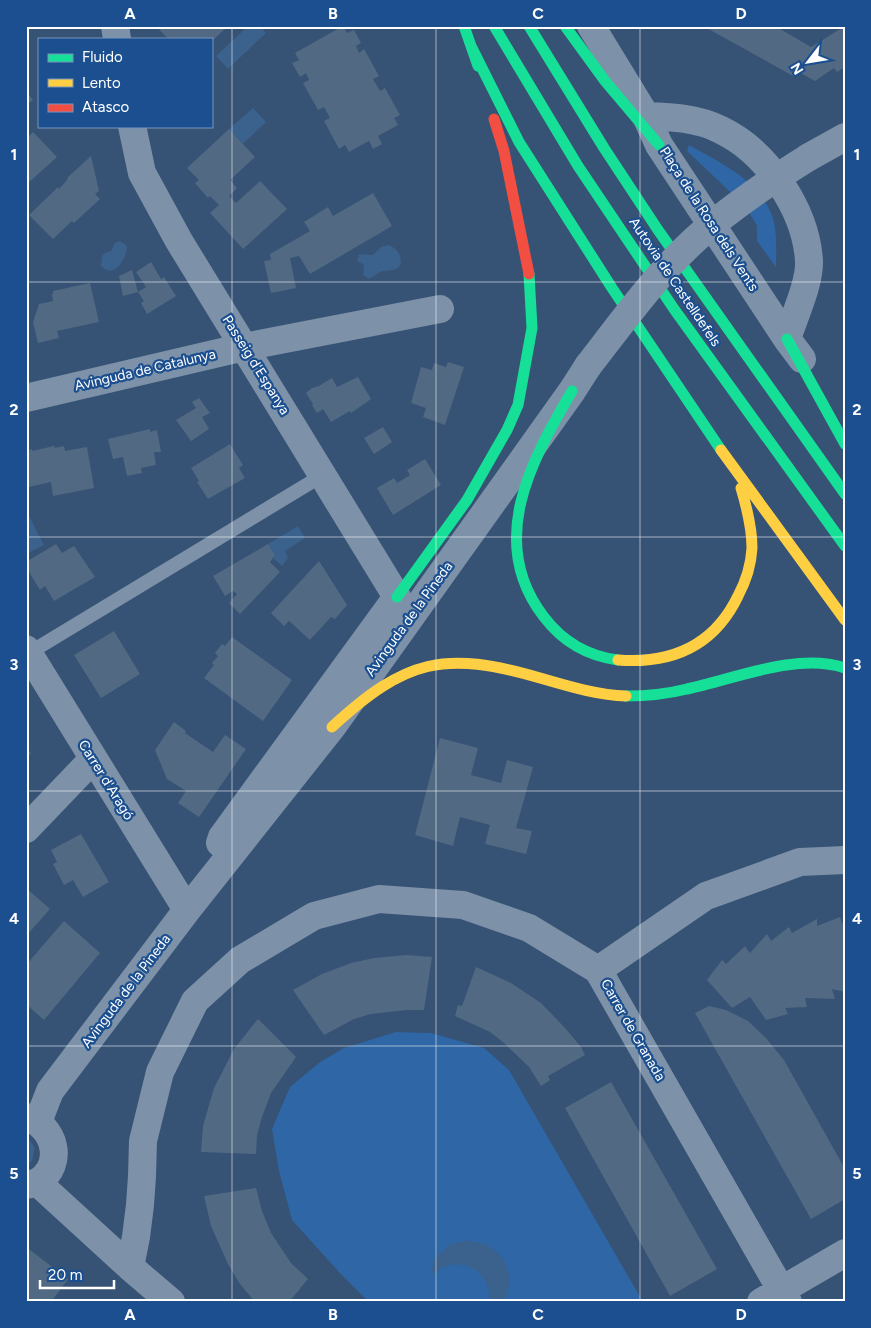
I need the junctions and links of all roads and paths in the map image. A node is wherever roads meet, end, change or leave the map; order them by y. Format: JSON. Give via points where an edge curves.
{"nodes":[{"id":1,"x":464,"y":26,"type":"edge"},
{"id":2,"x":494,"y":26,"type":"edge"},
{"id":3,"x":529,"y":26,"type":"edge"},
{"id":4,"x":565,"y":26,"type":"edge"},
{"id":5,"x":591,"y":26,"type":"edge"},
{"id":6,"x":472,"y":48,"type":"junction"},
{"id":7,"x":640,"y":107,"type":"junction"},
{"id":8,"x":132,"y":128,"type":"edge"},
{"id":9,"x":845,"y":137,"type":"edge"},
{"id":10,"x":659,"y":145,"type":"junction"},
{"id":11,"x":440,"y":309,"type":"dead end"},
{"id":12,"x":788,"y":339,"type":"junction"},
{"id":13,"x":244,"y":347,"type":"junction"},
{"id":14,"x":572,"y":391,"type":"junction"},
{"id":15,"x":26,"y":398,"type":"edge"},
{"id":16,"x":845,"y":420,"type":"edge"},
{"id":17,"x":845,"y":444,"type":"edge"},
{"id":18,"x":736,"y":472,"type":"junction"},
{"id":19,"x":323,"y":475,"type":"junction"},
{"id":20,"x":845,"y":494,"type":"edge"},
{"id":21,"x":845,"y":546,"type":"edge"},
{"id":22,"x":397,"y":597,"type":"junction"},
{"id":23,"x":845,"y":620,"type":"edge"},
{"id":24,"x":27,"y":651,"type":"edge"},
{"id":25,"x":845,"y":668,"type":"edge"},
{"id":26,"x":332,"y":727,"type":"junction"},
{"id":27,"x":93,"y":759,"type":"junction"},
{"id":28,"x":26,"y":829,"type":"edge"},
{"id":29,"x":845,"y":860,"type":"edge"},
{"id":30,"x":222,"y":866,"type":"junction"},
{"id":31,"x":187,"y":910,"type":"junction"},
{"id":32,"x":598,"y":970,"type":"junction"},
{"id":33,"x":32,"y":1119,"type":"edge"},
{"id":34,"x":32,"y":1183,"type":"edge"},
{"id":35,"x":845,"y":1253,"type":"edge"},
{"id":36,"x":130,"y":1267,"type":"junction"},
{"id":37,"x":777,"y":1298,"type":"edge"},
{"id":38,"x":171,"y":1302,"type":"edge"}],
"edges":[{"from":1,"to":6,"type":"highway"},
{"from":2,"to":21,"type":"highway","name":"Autovia de Castelldefels","via":[[578,166],[668,300]]},
{"from":3,"to":20,"type":"highway","name":"Autovia de Castelldefels","via":[[658,230]]},
{"from":4,"to":10,"type":"highway"},
{"from":5,"to":7,"type":"street","name":"Plaça de la Rosa dels Vents"},
{"from":6,"to":18,"type":"highway","via":[[519,142],[612,288]]},
{"from":6,"to":22,"type":"highway","via":[[504,151],[529,272],[532,328],[518,406],[508,430],[468,500]]},
{"from":7,"to":10,"type":"street","name":"Plaça de la Rosa dels Vents"},
{"from":7,"to":12,"type":"street","via":[[721,130],[763,161],[786,191],[806,242],[809,263]]},
{"from":8,"to":13,"type":"street","name":"Passeig d'Espanya","via":[[142,173]]},
{"from":9,"to":14,"type":"street","name":"Avinguda de la Pineda","bridge":true,"via":[[748,197],[699,236],[656,280]]},
{"from":10,"to":12,"type":"street","name":"Plaça de la Rosa dels Vents"},
{"from":11,"to":13,"type":"street","name":"Avinguda de Catalunya"},
{"from":12,"to":16,"type":"street","name":"Plaça de la Rosa dels Vents"},
{"from":12,"to":17,"type":"highway"},
{"from":13,"to":15,"type":"street","name":"Avinguda de Catalunya"},
{"from":13,"to":19,"type":"street","name":"Passeig d'Espanya"},
{"from":14,"to":18,"type":"highway","via":[[533,464],[516,529],[519,563],[533,601],[557,632],[592,655],[646,661],[682,652],[704,639],[727,618],[749,571],[752,543],[750,515]]},
{"from":14,"to":26,"type":"street","name":"Avinguda de la Pineda"},
{"from":18,"to":23,"type":"highway"},
{"from":19,"to":22,"type":"street","name":"Passeig d'Espanya"},
{"from":19,"to":24,"type":"lane"},
{"from":22,"to":30,"type":"street","name":"Avinguda de la Pineda","via":[[222,837],[219,849]]},
{"from":24,"to":27,"type":"street","name":"Carrer d'Aragó"},
{"from":25,"to":26,"type":"highway","via":[[816,663],[786,665],[674,691],[631,696],[607,695],[492,666],[443,663],[423,666],[391,680]]},
{"from":26,"to":30,"type":"street","name":"Avinguda de la Pineda"},
{"from":27,"to":28,"type":"street"},
{"from":27,"to":31,"type":"street","name":"Carrer d'Aragó"},
{"from":29,"to":32,"type":"street","via":[[800,862],[706,896]]},
{"from":30,"to":31,"type":"street","name":"Avinguda de la Pineda"},
{"from":31,"to":33,"type":"street","name":"Avinguda de la Pineda"},
{"from":32,"to":36,"type":"street","name":"Carrer de Granada","via":[[529,928],[463,905],[379,899],[314,916],[240,960],[195,1001],[160,1072],[143,1141],[140,1205]]},
{"from":32,"to":37,"type":"street","name":"Carrer de Granada"},
{"from":33,"to":34,"type":"street","via":[[47,1130],[54,1153],[51,1164]]},
{"from":34,"to":36,"type":"street"},
{"from":35,"to":37,"type":"street"},
{"from":36,"to":38,"type":"street"}]}
